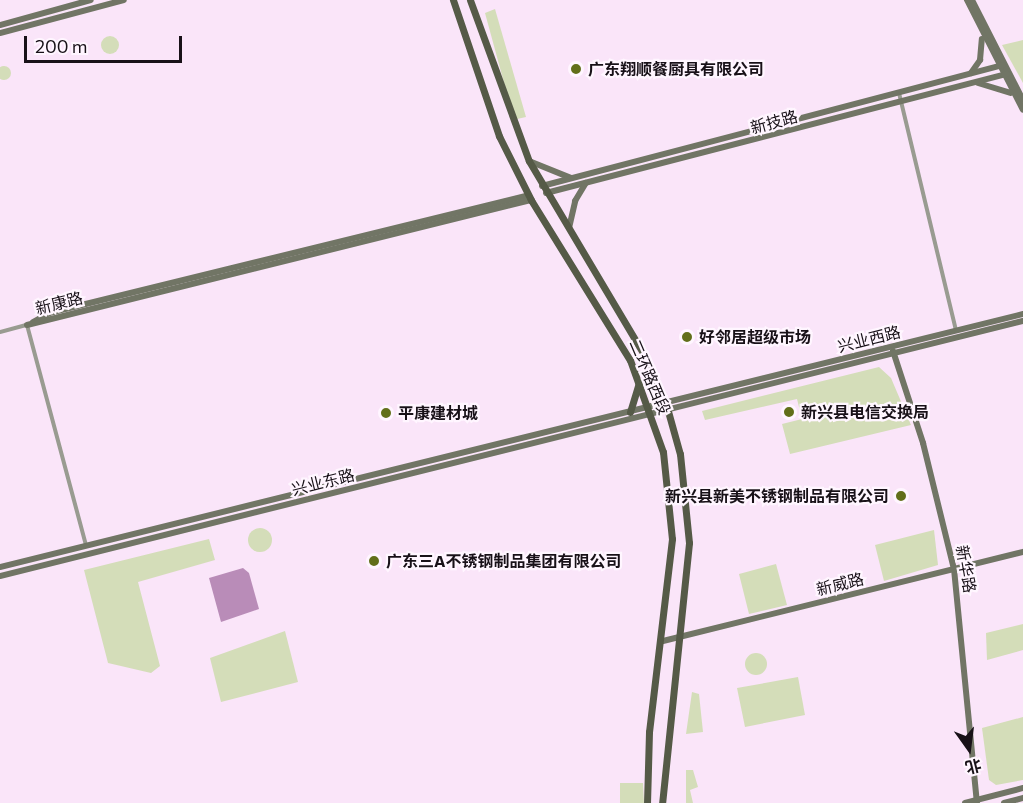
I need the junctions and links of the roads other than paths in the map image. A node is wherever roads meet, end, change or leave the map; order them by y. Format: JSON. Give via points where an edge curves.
{"nodes":[{"id":1,"x":91,"y":0,"type":"edge"},
{"id":2,"x":124,"y":0,"type":"edge"},
{"id":3,"x":453,"y":0,"type":"edge"},
{"id":4,"x":470,"y":0,"type":"edge"},
{"id":5,"x":967,"y":0,"type":"edge"},
{"id":6,"x":972,"y":0,"type":"edge"},
{"id":7,"x":0,"y":25,"type":"edge"},
{"id":8,"x":0,"y":33,"type":"edge"},
{"id":9,"x":982,"y":35,"type":"junction"},
{"id":10,"x":1000,"y":66,"type":"junction"},
{"id":11,"x":971,"y":74,"type":"junction"},
{"id":12,"x":1005,"y":75,"type":"junction"},
{"id":13,"x":975,"y":83,"type":"junction"},
{"id":14,"x":899,"y":93,"type":"junction"},
{"id":15,"x":1015,"y":96,"type":"junction"},
{"id":16,"x":1023,"y":100,"type":"edge"},
{"id":17,"x":901,"y":102,"type":"junction"},
{"id":18,"x":1023,"y":110,"type":"edge"},
{"id":19,"x":528,"y":161,"type":"junction"},
{"id":20,"x":571,"y":178,"type":"junction"},
{"id":21,"x":586,"y":183,"type":"junction"},
{"id":22,"x":544,"y":189,"type":"junction"},
{"id":23,"x":530,"y":198,"type":"junction"},
{"id":24,"x":568,"y":232,"type":"junction"},
{"id":25,"x":1023,"y":314,"type":"edge"},
{"id":26,"x":1023,"y":321,"type":"edge"},
{"id":27,"x":27,"y":325,"type":"junction"},
{"id":28,"x":956,"y":330,"type":"junction"},
{"id":29,"x":0,"y":332,"type":"edge"},
{"id":30,"x":892,"y":351,"type":"junction"},
{"id":31,"x":639,"y":380,"type":"junction"},
{"id":32,"x":667,"y":407,"type":"junction"},
{"id":33,"x":652,"y":411,"type":"junction"},
{"id":34,"x":630,"y":412,"type":"junction"},
{"id":35,"x":86,"y":545,"type":"junction"},
{"id":36,"x":1023,"y":552,"type":"edge"},
{"id":37,"x":0,"y":567,"type":"edge"},
{"id":38,"x":954,"y":569,"type":"junction"},
{"id":39,"x":0,"y":576,"type":"edge"},
{"id":40,"x":679,"y":637,"type":"junction"},
{"id":41,"x":663,"y":640,"type":"junction"},
{"id":42,"x":1023,"y":788,"type":"edge"},
{"id":43,"x":1023,"y":798,"type":"edge"},
{"id":44,"x":977,"y":801,"type":"edge"},
{"id":45,"x":647,"y":803,"type":"edge"},
{"id":46,"x":662,"y":803,"type":"edge"},
{"id":47,"x":964,"y":803,"type":"edge"},
{"id":48,"x":1004,"y":803,"type":"edge"}],
"edges":[{"from":1,"to":7,"type":"street"},
{"from":2,"to":8,"type":"street"},
{"from":3,"to":23,"type":"main road","name":"二环路西段","via":[[475,76]]},
{"from":4,"to":19,"type":"main road","name":"二环路西段"},
{"from":5,"to":9,"type":"street"},
{"from":6,"to":10,"type":"street"},
{"from":9,"to":10,"type":"street"},
{"from":9,"to":11,"type":"street","via":[[980,60]]},
{"from":10,"to":11,"type":"street","name":"新技路"},
{"from":10,"to":12,"type":"street"},
{"from":11,"to":14,"type":"street","name":"新技路"},
{"from":12,"to":13,"type":"street","name":"新技路"},
{"from":12,"to":15,"type":"street"},
{"from":12,"to":16,"type":"street"},
{"from":13,"to":15,"type":"street"},
{"from":13,"to":17,"type":"street","name":"新技路"},
{"from":14,"to":17,"type":"street"},
{"from":14,"to":20,"type":"street","name":"新技路"},
{"from":15,"to":18,"type":"street"},
{"from":17,"to":21,"type":"street","name":"新技路"},
{"from":17,"to":28,"type":"street"},
{"from":19,"to":20,"type":"street"},
{"from":19,"to":22,"type":"main road","name":"二环路西段"},
{"from":20,"to":22,"type":"street","name":"新技路"},
{"from":21,"to":22,"type":"street","name":"新技路"},
{"from":21,"to":24,"type":"street","via":[[575,201]]},
{"from":22,"to":24,"type":"main road","name":"二环路西段"},
{"from":23,"to":27,"type":"street","name":"新康路","via":[[48,313]]},
{"from":23,"to":31,"type":"main road","name":"二环路西段"},
{"from":24,"to":32,"type":"main road","name":"二环路西段","via":[[624,320]]},
{"from":25,"to":28,"type":"street","name":"兴业西路"},
{"from":26,"to":30,"type":"street","name":"兴业西路"},
{"from":27,"to":29,"type":"street"},
{"from":27,"to":35,"type":"street"},
{"from":28,"to":30,"type":"street","name":"兴业西路"},
{"from":30,"to":32,"type":"street","name":"兴业西路"},
{"from":30,"to":38,"type":"street","name":"新华路","via":[[923,443]]},
{"from":31,"to":33,"type":"main road","name":"二环路西段"},
{"from":31,"to":34,"type":"main road"},
{"from":32,"to":33,"type":"street","name":"兴业西路"},
{"from":32,"to":40,"type":"main road","name":"二环路西段","via":[[688,525]]},
{"from":33,"to":34,"type":"street","name":"兴业东路"},
{"from":33,"to":39,"type":"street","name":"兴业东路"},
{"from":33,"to":41,"type":"main road","name":"二环路西段","via":[[668,474],[672,539]]},
{"from":34,"to":35,"type":"street","name":"兴业东路"},
{"from":35,"to":37,"type":"street","name":"兴业东路"},
{"from":36,"to":38,"type":"street","name":"新威路"},
{"from":38,"to":40,"type":"street","name":"新威路"},
{"from":38,"to":44,"type":"street","name":"新华路"},
{"from":40,"to":41,"type":"street","name":"新威路"},
{"from":40,"to":46,"type":"main road","name":"二环路西段"},
{"from":41,"to":45,"type":"main road","name":"二环路西段","via":[[649,732]]},
{"from":42,"to":44,"type":"street"},
{"from":43,"to":48,"type":"street"},
{"from":44,"to":47,"type":"street"}]}
